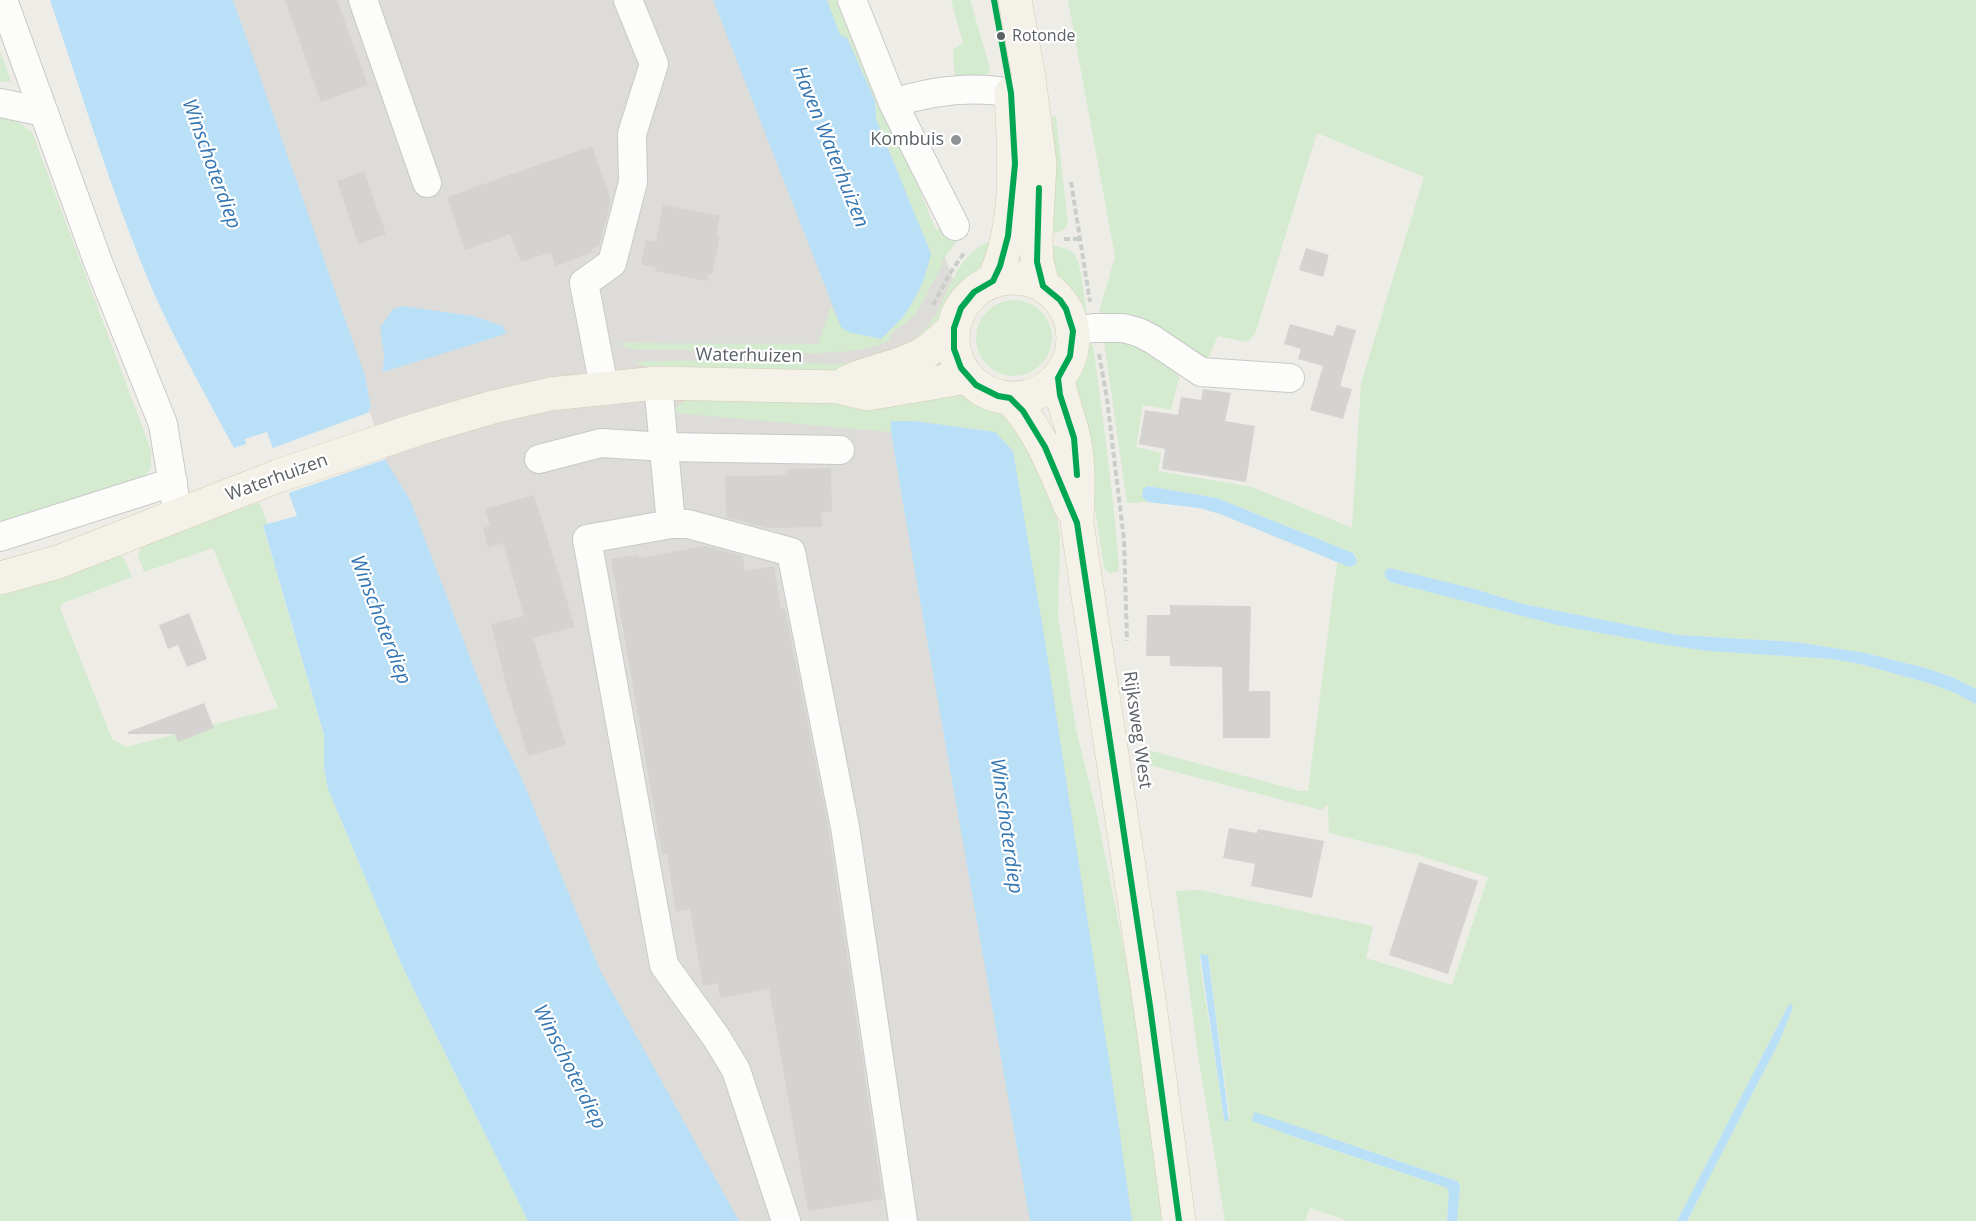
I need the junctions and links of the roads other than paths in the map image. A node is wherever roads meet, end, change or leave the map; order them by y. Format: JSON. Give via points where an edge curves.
{"nodes":[{"id":1,"x":3,"y":0,"type":"edge"},
{"id":2,"x":628,"y":0,"type":"edge"},
{"id":3,"x":852,"y":0,"type":"edge"},
{"id":4,"x":994,"y":0,"type":"edge"},
{"id":5,"x":1015,"y":0,"type":"edge"},
{"id":6,"x":372,"y":2,"type":"edge"},
{"id":7,"x":1011,"y":93,"type":"junction"},
{"id":8,"x":0,"y":103,"type":"edge"},
{"id":9,"x":893,"y":103,"type":"junction"},
{"id":10,"x":44,"y":112,"type":"junction"},
{"id":11,"x":427,"y":183,"type":"dead end"},
{"id":12,"x":961,"y":237,"type":"road end"},
{"id":13,"x":993,"y":281,"type":"junction"},
{"id":14,"x":1043,"y":286,"type":"junction"},
{"id":15,"x":941,"y":321,"type":"junction"},
{"id":16,"x":1084,"y":329,"type":"junction"},
{"id":17,"x":968,"y":377,"type":"junction"},
{"id":18,"x":1058,"y":378,"type":"junction"},
{"id":19,"x":1290,"y":378,"type":"dead end"},
{"id":20,"x":658,"y":383,"type":"junction"},
{"id":21,"x":604,"y":387,"type":"junction"},
{"id":22,"x":838,"y":387,"type":"junction"},
{"id":23,"x":1010,"y":398,"type":"junction"},
{"id":24,"x":665,"y":447,"type":"junction"},
{"id":25,"x":840,"y":450,"type":"dead end"},
{"id":26,"x":539,"y":459,"type":"dead end"},
{"id":27,"x":173,"y":482,"type":"junction"},
{"id":28,"x":178,"y":516,"type":"junction"},
{"id":29,"x":1077,"y":523,"type":"junction"},
{"id":30,"x":671,"y":524,"type":"junction"},
{"id":31,"x":0,"y":537,"type":"edge"},
{"id":32,"x":0,"y":578,"type":"edge"},
{"id":33,"x":786,"y":1221,"type":"edge"},
{"id":34,"x":903,"y":1221,"type":"edge"},
{"id":35,"x":1179,"y":1221,"type":"edge"}],
"edges":[{"from":1,"to":10,"type":"street"},
{"from":2,"to":21,"type":"street","via":[[654,64],[632,134],[633,182],[612,263],[584,283]]},
{"from":3,"to":9,"type":"street"},
{"from":4,"to":7,"type":"main road"},
{"from":5,"to":14,"type":"main road","via":[[1040,163],[1036,238]]},
{"from":6,"to":11,"type":"street"},
{"from":7,"to":9,"type":"street","via":[[956,90]]},
{"from":7,"to":13,"type":"main road","via":[[1015,164],[1008,237]]},
{"from":8,"to":10,"type":"street"},
{"from":9,"to":12,"type":"street"},
{"from":10,"to":27,"type":"street","via":[[98,262],[164,424]]},
{"from":13,"to":14,"type":"main road","via":[[1024,278]]},
{"from":13,"to":15,"type":"main road"},
{"from":14,"to":16,"type":"main road"},
{"from":15,"to":17,"type":"main road"},
{"from":15,"to":22,"type":"main road","name":"Waterhuizen","via":[[924,353]]},
{"from":16,"to":18,"type":"main road"},
{"from":16,"to":19,"type":"street","via":[[1123,328],[1138,332],[1201,372]]},
{"from":17,"to":22,"type":"main road","name":"Waterhuizen","via":[[867,394]]},
{"from":17,"to":23,"type":"main road","via":[[987,392]]},
{"from":18,"to":23,"type":"main road","via":[[1041,391]]},
{"from":18,"to":29,"type":"main road","name":"Rijksweg West","via":[[1074,438]]},
{"from":20,"to":21,"type":"main road","name":"Waterhuizen"},
{"from":20,"to":22,"type":"main road","name":"Waterhuizen"},
{"from":20,"to":24,"type":"street"},
{"from":21,"to":28,"type":"main road","name":"Waterhuizen","via":[[493,407],[278,476]]},
{"from":23,"to":29,"type":"main road","name":"Rijksweg West","via":[[1023,411],[1045,447]]},
{"from":24,"to":25,"type":"street"},
{"from":24,"to":26,"type":"street","via":[[601,443]]},
{"from":24,"to":30,"type":"street"},
{"from":27,"to":28,"type":"street"},
{"from":27,"to":31,"type":"street"},
{"from":28,"to":32,"type":"main road","name":"Waterhuizen","via":[[58,562]]},
{"from":29,"to":35,"type":"main road","name":"Rijksweg West"},
{"from":30,"to":33,"type":"street","via":[[587,539],[664,965],[736,1070]]},
{"from":30,"to":34,"type":"street","via":[[688,524],[791,552],[845,826]]}]}
